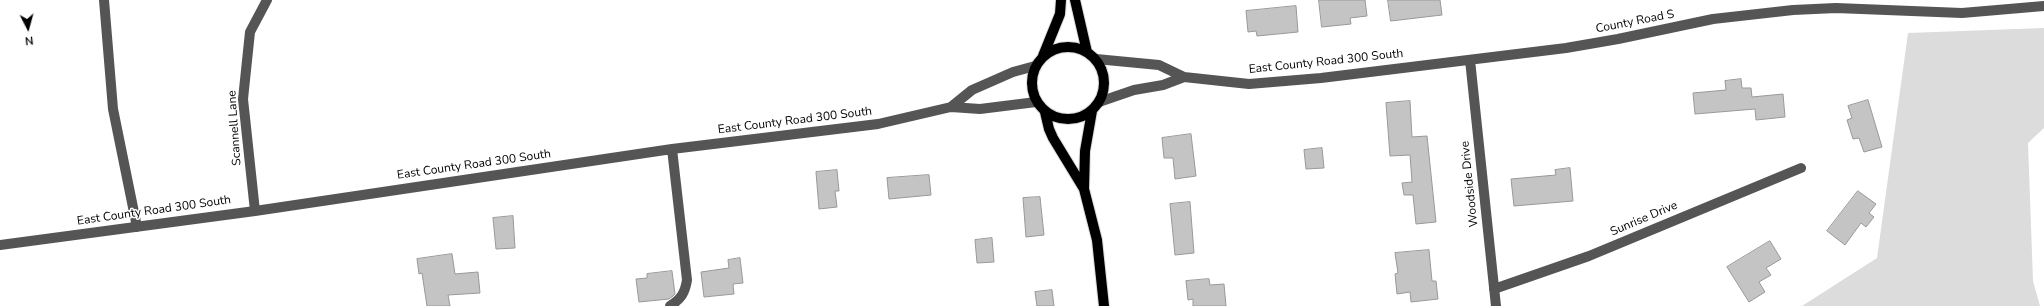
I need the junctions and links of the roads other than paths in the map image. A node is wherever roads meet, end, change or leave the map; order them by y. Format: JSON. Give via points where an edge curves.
{"nodes":[{"id":1,"x":104,"y":0,"type":"edge"},
{"id":2,"x":267,"y":0,"type":"edge"},
{"id":3,"x":1061,"y":0,"type":"edge"},
{"id":4,"x":1075,"y":0,"type":"edge"},
{"id":5,"x":2044,"y":6,"type":"edge"},
{"id":6,"x":1087,"y":52,"type":"junction"},
{"id":7,"x":1043,"y":56,"type":"junction"},
{"id":8,"x":1096,"y":59,"type":"junction"},
{"id":9,"x":1470,"y":60,"type":"junction"},
{"id":10,"x":1035,"y":66,"type":"junction"},
{"id":11,"x":1184,"y":77,"type":"junction"},
{"id":12,"x":1036,"y":102,"type":"junction"},
{"id":13,"x":1099,"y":102,"type":"junction"},
{"id":14,"x":952,"y":108,"type":"junction"},
{"id":15,"x":1092,"y":111,"type":"junction"},
{"id":16,"x":1045,"y":112,"type":"junction"},
{"id":17,"x":672,"y":149,"type":"junction"},
{"id":18,"x":1801,"y":168,"type":"dead end"},
{"id":19,"x":1084,"y":189,"type":"junction"},
{"id":20,"x":255,"y":211,"type":"junction"},
{"id":21,"x":137,"y":227,"type":"junction"},
{"id":22,"x":0,"y":245,"type":"edge"},
{"id":23,"x":1494,"y":289,"type":"junction"},
{"id":24,"x":670,"y":306,"type":"edge"},
{"id":25,"x":1104,"y":306,"type":"edge"},
{"id":26,"x":1496,"y":306,"type":"edge"}],
"edges":[{"from":1,"to":21,"type":"street","via":[[113,109]]},
{"from":2,"to":20,"type":"street","name":"Scannell Lane","via":[[250,32],[243,99]]},
{"from":3,"to":7,"type":"main road","via":[[1060,14]]},
{"from":4,"to":6,"type":"main road"},
{"from":5,"to":9,"type":"street","name":"County Road S","via":[[1962,13],[1836,8],[1792,10],[1713,18],[1566,48]]},
{"from":6,"to":7,"type":"main road","via":[[1065,46]]},
{"from":6,"to":8,"type":"main road"},
{"from":7,"to":10,"type":"main road"},
{"from":8,"to":11,"type":"street","name":"East County Road 300 South","via":[[1159,65]]},
{"from":8,"to":13,"type":"main road","via":[[1102,69],[1104,80],[1104,92]]},
{"from":9,"to":11,"type":"street","name":"East County Road 300 South","via":[[1250,84]]},
{"from":9,"to":23,"type":"street","name":"Woodside Drive"},
{"from":10,"to":12,"type":"main road","via":[[1032,90]]},
{"from":10,"to":14,"type":"street","name":"East County Road 300 South","via":[[1013,72],[972,90]]},
{"from":11,"to":13,"type":"street","name":"East County Road 300 South"},
{"from":12,"to":14,"type":"street","name":"East County Road 300 South","via":[[980,109]]},
{"from":12,"to":16,"type":"main road"},
{"from":13,"to":15,"type":"main road"},
{"from":14,"to":17,"type":"street","name":"East County Road 300 South","via":[[878,124]]},
{"from":15,"to":16,"type":"main road","via":[[1068,120],[1056,118]]},
{"from":15,"to":19,"type":"main road","via":[[1085,151]]},
{"from":16,"to":19,"type":"main road","via":[[1053,138]]},
{"from":17,"to":20,"type":"street","name":"East County Road 300 South"},
{"from":17,"to":24,"type":"street","via":[[687,280],[685,291],[679,300]]},
{"from":18,"to":23,"type":"street","name":"Sunrise Drive","via":[[1588,256]]},
{"from":19,"to":25,"type":"main road","via":[[1097,240]]},
{"from":20,"to":21,"type":"street","name":"East County Road 300 South"},
{"from":21,"to":22,"type":"street","name":"East County Road 300 South"},
{"from":23,"to":26,"type":"street","name":"Woodside Drive"}]}
